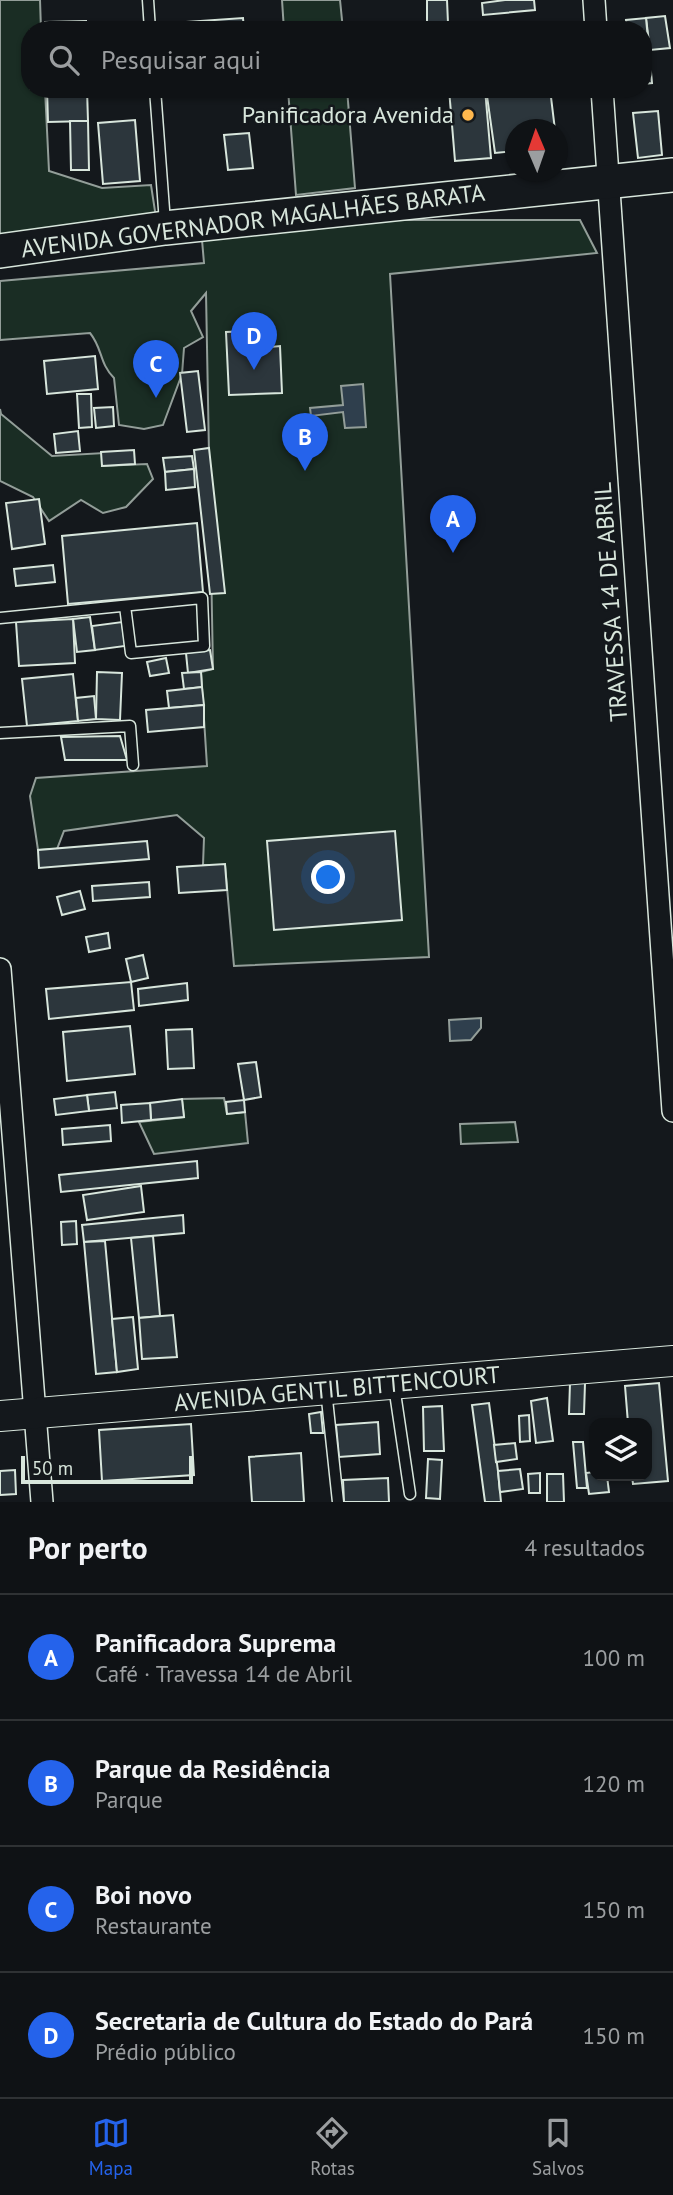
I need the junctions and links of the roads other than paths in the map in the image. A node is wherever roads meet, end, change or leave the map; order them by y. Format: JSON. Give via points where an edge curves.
{"nodes":[{"id":1,"x":148,"y":0,"type":"edge"},
{"id":2,"x":594,"y":0,"type":"edge"},
{"id":3,"x":149,"y":21,"type":"edge"},
{"id":4,"x":595,"y":21,"type":"edge"},
{"id":5,"x":156,"y":98,"type":"edge"},
{"id":6,"x":602,"y":98,"type":"edge"},
{"id":7,"x":673,"y":175,"type":"edge"},
{"id":8,"x":609,"y":180,"type":"junction"},
{"id":9,"x":165,"y":228,"type":"junction"},
{"id":10,"x":0,"y":251,"type":"edge"},
{"id":11,"x":125,"y":606,"type":"junction"},
{"id":12,"x":0,"y":618,"type":"edge"},
{"id":13,"x":0,"y":733,"type":"edge"},
{"id":14,"x":133,"y":765,"type":"dead end"},
{"id":15,"x":0,"y":969,"type":"edge"},
{"id":16,"x":673,"y":1111,"type":"edge"},
{"id":17,"x":673,"y":1361,"type":"edge"},
{"id":18,"x":394,"y":1384,"type":"junction"},
{"id":19,"x":326,"y":1390,"type":"junction"},
{"id":20,"x":34,"y":1413,"type":"junction"},
{"id":21,"x":0,"y":1416,"type":"edge"},
{"id":22,"x":410,"y":1494,"type":"dead end"},
{"id":23,"x":43,"y":1502,"type":"edge"},
{"id":24,"x":338,"y":1502,"type":"edge"}],
"edges":[{"from":1,"to":3,"type":"lane"},
{"from":2,"to":4,"type":"street"},
{"from":5,"to":9,"type":"lane"},
{"from":6,"to":8,"type":"street","name":"TRAVESSA 14 DE ABRIL"},
{"from":7,"to":8,"type":"main road","name":"AVENIDA GOVERNADOR MAGALHÃES BARATA"},
{"from":8,"to":9,"type":"main road","name":"AVENIDA GOVERNADOR MAGALHÃES BARATA"},
{"from":8,"to":16,"type":"street","name":"TRAVESSA 14 DE ABRIL"},
{"from":9,"to":10,"type":"main road","name":"AVENIDA GOVERNADOR MAGALHÃES BARATA"},
{"from":11,"to":11,"type":"lane","via":[[202,598],[204,646],[131,653]]},
{"from":11,"to":12,"type":"lane"},
{"from":13,"to":14,"type":"lane","via":[[130,726]]},
{"from":15,"to":20,"type":"street"},
{"from":17,"to":18,"type":"main road","name":"AVENIDA GENTIL BITTENCOURT"},
{"from":18,"to":19,"type":"main road","name":"AVENIDA GENTIL BITTENCOURT"},
{"from":18,"to":22,"type":"lane"},
{"from":19,"to":20,"type":"main road","name":"AVENIDA GENTIL BITTENCOURT"},
{"from":19,"to":24,"type":"lane"},
{"from":20,"to":21,"type":"main road","name":"AVENIDA GENTIL BITTENCOURT"},
{"from":20,"to":23,"type":"street"}]}
